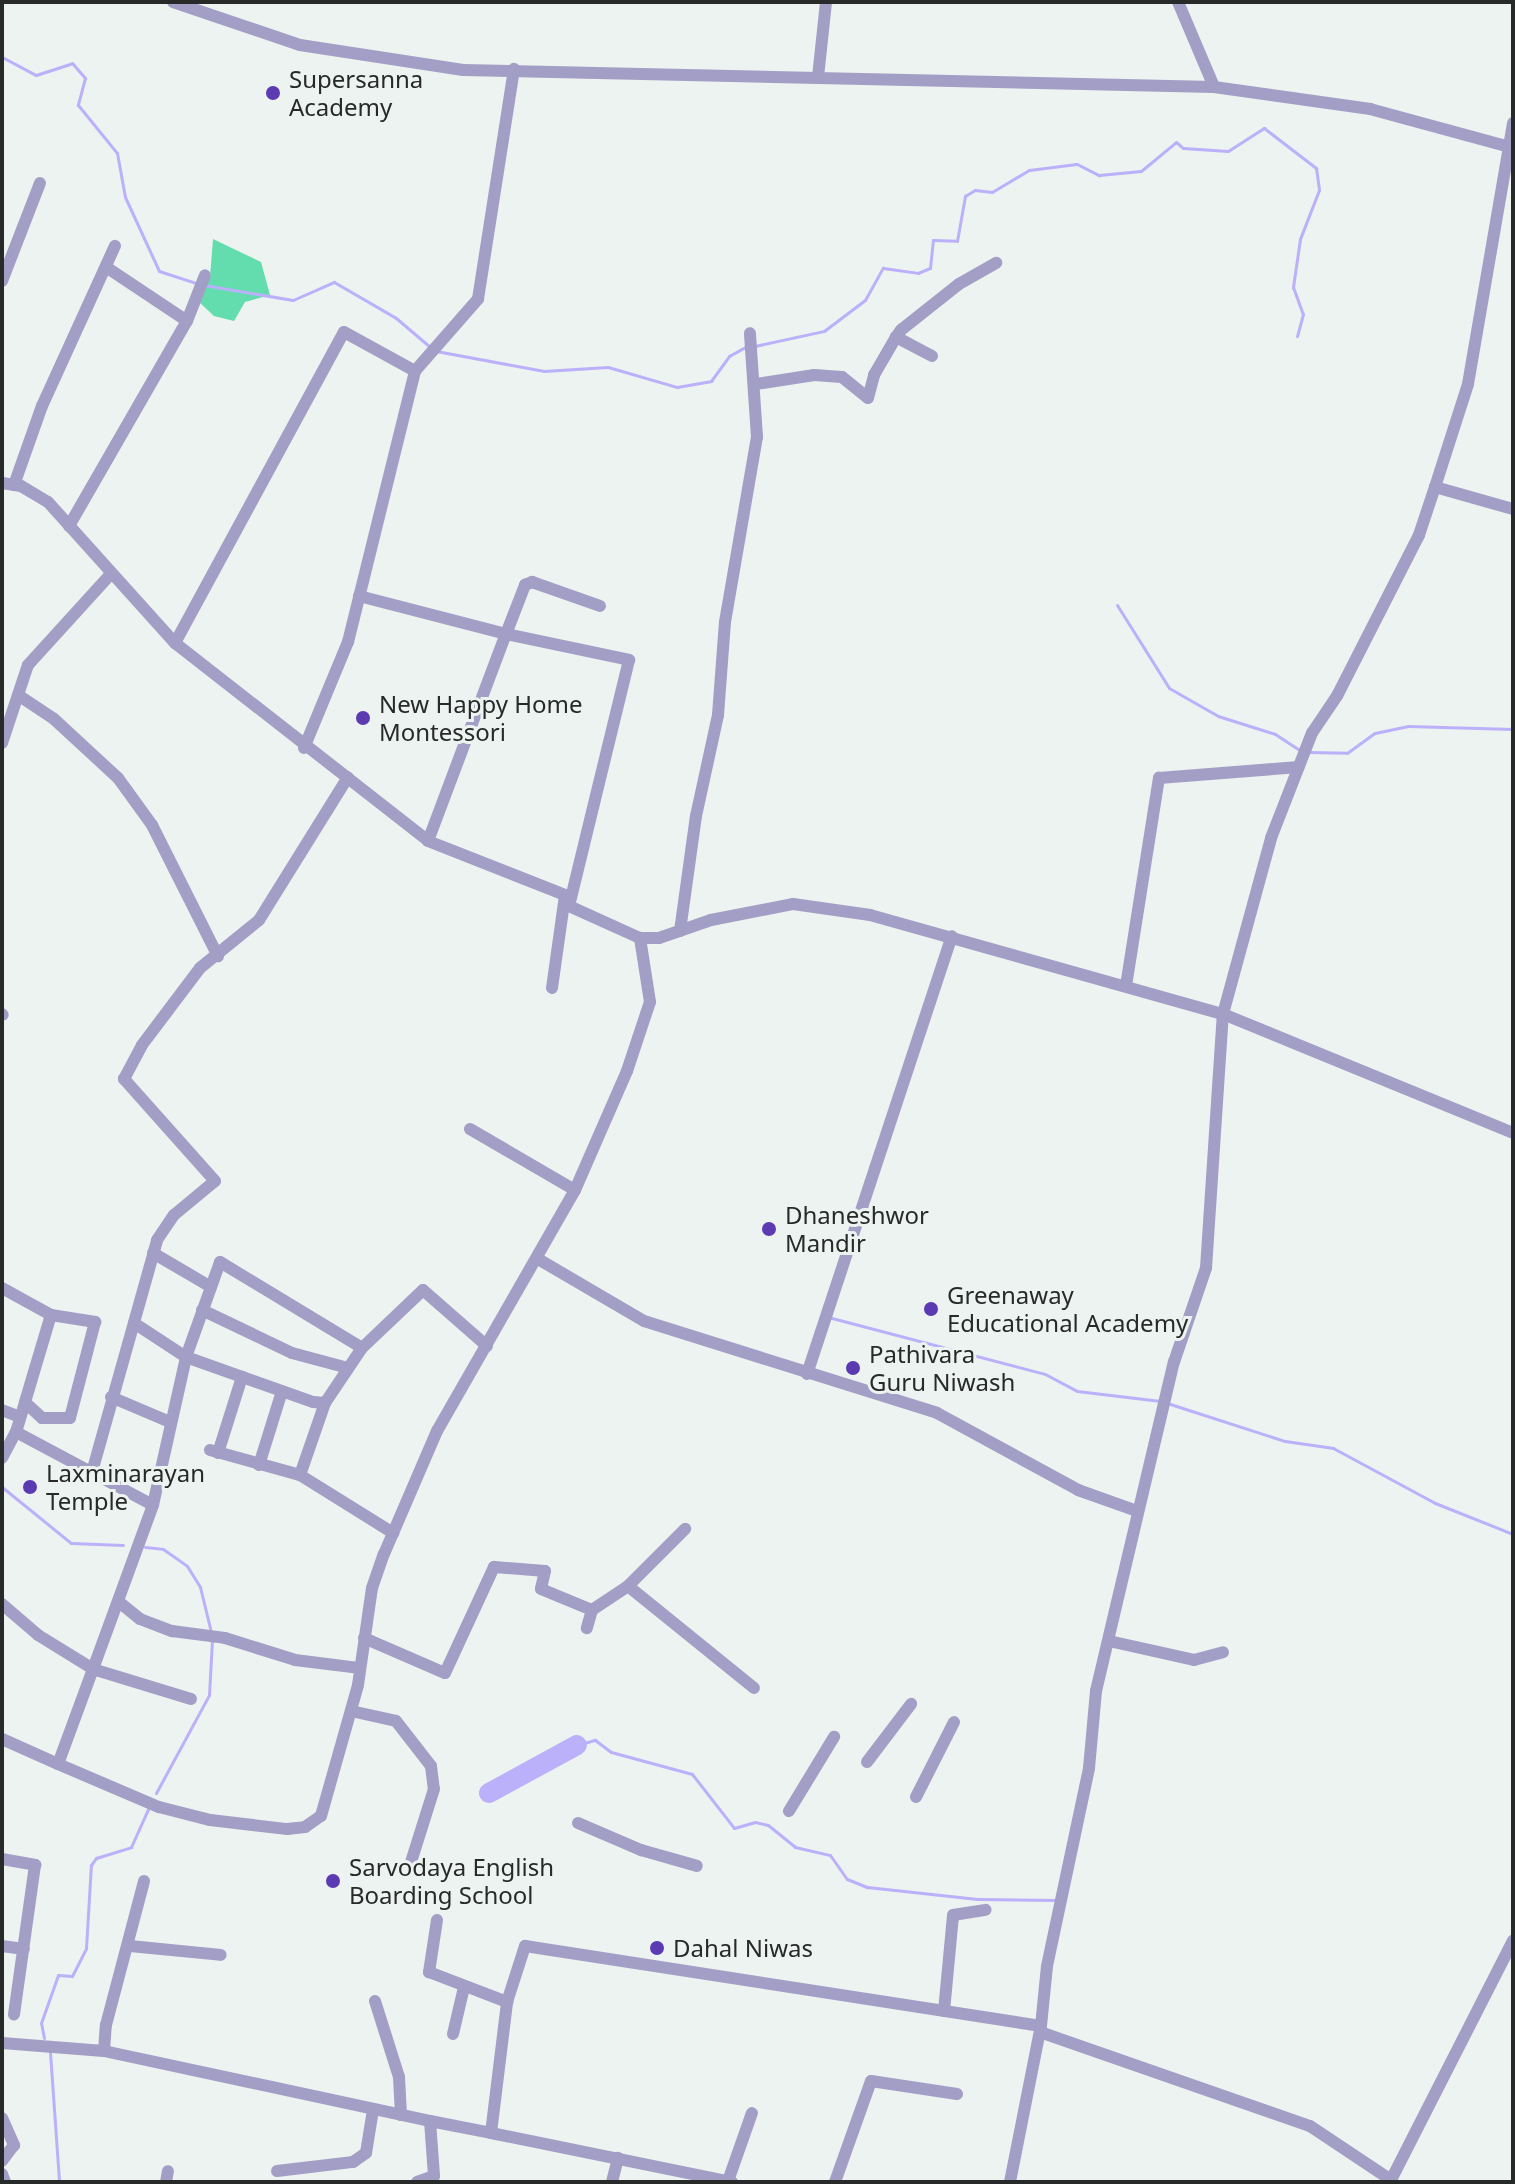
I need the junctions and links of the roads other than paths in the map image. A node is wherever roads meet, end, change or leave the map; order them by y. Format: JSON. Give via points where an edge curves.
{"nodes":[{"id":1,"x":173,"y":2,"type":"edge"},
{"id":2,"x":826,"y":2,"type":"edge"},
{"id":3,"x":1178,"y":2,"type":"edge"},
{"id":4,"x":514,"y":69,"type":"junction"},
{"id":5,"x":818,"y":77,"type":"junction"},
{"id":6,"x":1214,"y":87,"type":"junction"},
{"id":7,"x":1513,"y":123,"type":"edge"},
{"id":8,"x":1506,"y":146,"type":"junction"},
{"id":9,"x":40,"y":183,"type":"dead end"},
{"id":10,"x":1508,"y":194,"type":"edge"},
{"id":11,"x":115,"y":246,"type":"dead end"},
{"id":12,"x":996,"y":263,"type":"dead end"},
{"id":13,"x":106,"y":267,"type":"junction"},
{"id":14,"x":205,"y":275,"type":"dead end"},
{"id":15,"x":2,"y":281,"type":"edge"},
{"id":16,"x":187,"y":321,"type":"junction"},
{"id":17,"x":750,"y":333,"type":"dead end"},
{"id":18,"x":896,"y":337,"type":"junction"},
{"id":19,"x":932,"y":356,"type":"dead end"},
{"id":20,"x":415,"y":371,"type":"junction"},
{"id":21,"x":756,"y":384,"type":"junction"},
{"id":22,"x":8,"y":484,"type":"edge"},
{"id":23,"x":1435,"y":487,"type":"junction"},
{"id":24,"x":1513,"y":509,"type":"edge"},
{"id":25,"x":69,"y":526,"type":"junction"},
{"id":26,"x":110,"y":575,"type":"junction"},
{"id":27,"x":359,"y":596,"type":"junction"},
{"id":28,"x":600,"y":606,"type":"dead end"},
{"id":29,"x":506,"y":634,"type":"junction"},
{"id":30,"x":175,"y":643,"type":"junction"},
{"id":31,"x":18,"y":695,"type":"junction"},
{"id":32,"x":6,"y":707,"type":"edge"},
{"id":33,"x":2,"y":743,"type":"edge"},
{"id":34,"x":304,"y":748,"type":"junction"},
{"id":35,"x":1299,"y":767,"type":"junction"},
{"id":36,"x":348,"y":777,"type":"junction"},
{"id":37,"x":428,"y":841,"type":"junction"},
{"id":38,"x":567,"y":901,"type":"junction"},
{"id":39,"x":680,"y":931,"type":"junction"},
{"id":40,"x":952,"y":936,"type":"junction"},
{"id":41,"x":640,"y":938,"type":"junction"},
{"id":42,"x":218,"y":956,"type":"junction"},
{"id":43,"x":1126,"y":986,"type":"junction"},
{"id":44,"x":552,"y":988,"type":"dead end"},
{"id":45,"x":1223,"y":1014,"type":"junction"},
{"id":46,"x":470,"y":1129,"type":"dead end"},
{"id":47,"x":1513,"y":1133,"type":"edge"},
{"id":48,"x":575,"y":1190,"type":"junction"},
{"id":49,"x":153,"y":1253,"type":"junction"},
{"id":50,"x":538,"y":1259,"type":"junction"},
{"id":51,"x":211,"y":1287,"type":"junction"},
{"id":52,"x":2,"y":1288,"type":"edge"},
{"id":53,"x":202,"y":1310,"type":"junction"},
{"id":54,"x":51,"y":1315,"type":"junction"},
{"id":55,"x":134,"y":1323,"type":"junction"},
{"id":56,"x":487,"y":1346,"type":"junction"},
{"id":57,"x":362,"y":1348,"type":"junction"},
{"id":58,"x":186,"y":1357,"type":"junction"},
{"id":59,"x":348,"y":1368,"type":"junction"},
{"id":60,"x":807,"y":1374,"type":"junction"},
{"id":61,"x":242,"y":1377,"type":"junction"},
{"id":62,"x":282,"y":1391,"type":"junction"},
{"id":63,"x":111,"y":1397,"type":"junction"},
{"id":64,"x":25,"y":1402,"type":"junction"},
{"id":65,"x":325,"y":1403,"type":"junction"},
{"id":66,"x":2,"y":1410,"type":"edge"},
{"id":67,"x":20,"y":1417,"type":"junction"},
{"id":68,"x":170,"y":1422,"type":"junction"},
{"id":69,"x":16,"y":1432,"type":"junction"},
{"id":70,"x":2,"y":1458,"type":"edge"},
{"id":71,"x":259,"y":1465,"type":"junction"},
{"id":72,"x":92,"y":1472,"type":"junction"},
{"id":73,"x":300,"y":1475,"type":"junction"},
{"id":74,"x":153,"y":1505,"type":"junction"},
{"id":75,"x":1137,"y":1511,"type":"junction"},
{"id":76,"x":685,"y":1529,"type":"dead end"},
{"id":77,"x":393,"y":1533,"type":"junction"},
{"id":78,"x":628,"y":1586,"type":"junction"},
{"id":79,"x":119,"y":1602,"type":"junction"},
{"id":80,"x":2,"y":1604,"type":"edge"},
{"id":81,"x":592,"y":1610,"type":"junction"},
{"id":82,"x":587,"y":1628,"type":"dead end"},
{"id":83,"x":364,"y":1638,"type":"junction"},
{"id":84,"x":1109,"y":1641,"type":"junction"},
{"id":85,"x":1223,"y":1652,"type":"dead end"},
{"id":86,"x":359,"y":1668,"type":"junction"},
{"id":87,"x":93,"y":1669,"type":"junction"},
{"id":88,"x":754,"y":1688,"type":"dead end"},
{"id":89,"x":191,"y":1699,"type":"dead end"},
{"id":90,"x":911,"y":1704,"type":"dead end"},
{"id":91,"x":351,"y":1711,"type":"junction"},
{"id":92,"x":954,"y":1722,"type":"dead end"},
{"id":93,"x":834,"y":1737,"type":"dead end"},
{"id":94,"x":2,"y":1739,"type":"edge"},
{"id":95,"x":867,"y":1762,"type":"dead end"},
{"id":96,"x":58,"y":1764,"type":"junction"},
{"id":97,"x":916,"y":1797,"type":"dead end"},
{"id":98,"x":789,"y":1811,"type":"dead end"},
{"id":99,"x":578,"y":1823,"type":"dead end"},
{"id":100,"x":2,"y":1859,"type":"edge"},
{"id":101,"x":411,"y":1862,"type":"dead end"},
{"id":102,"x":697,"y":1866,"type":"dead end"},
{"id":103,"x":144,"y":1881,"type":"dead end"},
{"id":104,"x":986,"y":1910,"type":"dead end"},
{"id":105,"x":437,"y":1920,"type":"dead end"},
{"id":106,"x":1513,"y":1941,"type":"edge"},
{"id":107,"x":2,"y":1946,"type":"edge"},
{"id":108,"x":130,"y":1946,"type":"junction"},
{"id":109,"x":24,"y":1949,"type":"junction"},
{"id":110,"x":221,"y":1955,"type":"dead end"},
{"id":111,"x":464,"y":1987,"type":"junction"},
{"id":112,"x":375,"y":2001,"type":"dead end"},
{"id":113,"x":507,"y":2002,"type":"junction"},
{"id":114,"x":944,"y":2011,"type":"junction"},
{"id":115,"x":14,"y":2015,"type":"dead end"},
{"id":116,"x":1040,"y":2029,"type":"junction"},
{"id":117,"x":453,"y":2034,"type":"dead end"},
{"id":118,"x":2,"y":2043,"type":"edge"},
{"id":119,"x":104,"y":2051,"type":"junction"},
{"id":120,"x":957,"y":2094,"type":"dead end"},
{"id":121,"x":373,"y":2110,"type":"junction"},
{"id":122,"x":752,"y":2113,"type":"dead end"},
{"id":123,"x":401,"y":2115,"type":"junction"},
{"id":124,"x":2,"y":2118,"type":"edge"},
{"id":125,"x":430,"y":2121,"type":"junction"},
{"id":126,"x":491,"y":2133,"type":"junction"},
{"id":127,"x":618,"y":2158,"type":"junction"},
{"id":128,"x":2,"y":2161,"type":"edge"},
{"id":129,"x":277,"y":2171,"type":"dead end"},
{"id":130,"x":2,"y":2174,"type":"edge"},
{"id":131,"x":434,"y":2179,"type":"edge"},
{"id":132,"x":1390,"y":2181,"type":"edge"},
{"id":133,"x":5,"y":2182,"type":"edge"},
{"id":134,"x":417,"y":2182,"type":"edge"},
{"id":135,"x":612,"y":2182,"type":"edge"},
{"id":136,"x":730,"y":2182,"type":"edge"},
{"id":137,"x":835,"y":2182,"type":"edge"},
{"id":138,"x":1010,"y":2182,"type":"edge"}],
"edges":[{"from":1,"to":4,"type":"street","via":[[300,45],[463,70]]},
{"from":2,"to":5,"type":"street"},
{"from":3,"to":6,"type":"street"},
{"from":4,"to":5,"type":"street"},
{"from":4,"to":20,"type":"street","via":[[478,299]]},
{"from":5,"to":6,"type":"street"},
{"from":6,"to":8,"type":"street","via":[[1370,109]]},
{"from":7,"to":8,"type":"street"},
{"from":8,"to":10,"type":"street"},
{"from":9,"to":15,"type":"street"},
{"from":10,"to":23,"type":"street","via":[[1468,384]]},
{"from":11,"to":13,"type":"street"},
{"from":12,"to":18,"type":"street","via":[[959,284]]},
{"from":13,"to":16,"type":"street"},
{"from":13,"to":22,"type":"street"},
{"from":14,"to":16,"type":"street"},
{"from":16,"to":25,"type":"street"},
{"from":17,"to":21,"type":"street"},
{"from":18,"to":19,"type":"street"},
{"from":18,"to":21,"type":"street","via":[[874,375],[868,398],[842,377],[814,375]]},
{"from":20,"to":27,"type":"street"},
{"from":20,"to":30,"type":"street","via":[[344,332]]},
{"from":21,"to":39,"type":"street","via":[[757,437],[725,622],[718,715],[696,816]]},
{"from":22,"to":25,"type":"street","via":[[48,502]]},
{"from":23,"to":24,"type":"street"},
{"from":23,"to":35,"type":"street","via":[[1419,535],[1337,696],[1312,733]]},
{"from":25,"to":26,"type":"street"},
{"from":26,"to":30,"type":"street"},
{"from":26,"to":31,"type":"street","via":[[28,665]]},
{"from":27,"to":29,"type":"street"},
{"from":27,"to":34,"type":"street","via":[[348,642]]},
{"from":28,"to":29,"type":"street","via":[[532,582],[525,585]]},
{"from":29,"to":37,"type":"street"},
{"from":29,"to":38,"type":"street","via":[[630,663]]},
{"from":30,"to":34,"type":"street"},
{"from":31,"to":32,"type":"street"},
{"from":31,"to":42,"type":"street","via":[[54,719],[118,778],[152,825]]},
{"from":32,"to":33,"type":"street"},
{"from":34,"to":36,"type":"street"},
{"from":35,"to":43,"type":"street","via":[[1159,778]]},
{"from":35,"to":45,"type":"street","via":[[1271,838]]},
{"from":36,"to":37,"type":"street"},
{"from":36,"to":42,"type":"street","via":[[259,920]]},
{"from":37,"to":38,"type":"street"},
{"from":38,"to":41,"type":"street"},
{"from":38,"to":44,"type":"street"},
{"from":39,"to":40,"type":"street","via":[[793,904],[870,915]]},
{"from":39,"to":41,"type":"street"},
{"from":40,"to":43,"type":"street"},
{"from":40,"to":60,"type":"street"},
{"from":41,"to":48,"type":"street","via":[[650,1002],[608,1120]]},
{"from":42,"to":49,"type":"street","via":[[200,968],[170,1006],[124,1079],[215,1181],[174,1215]]},
{"from":43,"to":45,"type":"street"},
{"from":45,"to":47,"type":"street"},
{"from":45,"to":75,"type":"street","via":[[1206,1268],[1174,1362]]},
{"from":46,"to":48,"type":"street"},
{"from":48,"to":50,"type":"street"},
{"from":49,"to":51,"type":"street"},
{"from":49,"to":55,"type":"street"},
{"from":50,"to":56,"type":"street"},
{"from":50,"to":60,"type":"street","via":[[644,1321]]},
{"from":51,"to":53,"type":"street"},
{"from":51,"to":57,"type":"street","via":[[220,1262]]},
{"from":52,"to":54,"type":"street"},
{"from":53,"to":58,"type":"street"},
{"from":53,"to":59,"type":"street","via":[[292,1353]]},
{"from":54,"to":64,"type":"street"},
{"from":54,"to":64,"type":"street","via":[[95,1322],[70,1418],[42,1418]]},
{"from":55,"to":58,"type":"street"},
{"from":55,"to":63,"type":"street"},
{"from":56,"to":57,"type":"street","via":[[423,1290]]},
{"from":56,"to":77,"type":"street","via":[[437,1431]]},
{"from":57,"to":59,"type":"street"},
{"from":58,"to":61,"type":"street"},
{"from":58,"to":68,"type":"street"},
{"from":59,"to":65,"type":"street"},
{"from":60,"to":75,"type":"street","via":[[937,1413],[1078,1490]]},
{"from":61,"to":62,"type":"street"},
{"from":61,"to":71,"type":"street","via":[[214,1451]]},
{"from":62,"to":65,"type":"street"},
{"from":62,"to":71,"type":"street"},
{"from":63,"to":68,"type":"street"},
{"from":63,"to":72,"type":"street"},
{"from":64,"to":67,"type":"street"},
{"from":65,"to":73,"type":"street"},
{"from":66,"to":67,"type":"street"},
{"from":67,"to":69,"type":"street"},
{"from":68,"to":74,"type":"street"},
{"from":69,"to":70,"type":"street"},
{"from":69,"to":72,"type":"street"},
{"from":71,"to":73,"type":"street"},
{"from":72,"to":74,"type":"street"},
{"from":73,"to":77,"type":"street"},
{"from":74,"to":79,"type":"street"},
{"from":75,"to":84,"type":"street"},
{"from":76,"to":78,"type":"street"},
{"from":77,"to":83,"type":"street","via":[[372,1588]]},
{"from":78,"to":81,"type":"street"},
{"from":78,"to":88,"type":"street"},
{"from":79,"to":86,"type":"street","via":[[140,1619],[172,1631],[225,1638],[295,1660]]},
{"from":79,"to":87,"type":"street"},
{"from":80,"to":87,"type":"street","via":[[38,1635]]},
{"from":81,"to":82,"type":"street"},
{"from":81,"to":83,"type":"street","via":[[541,1589],[545,1571],[494,1567],[445,1673]]},
{"from":83,"to":86,"type":"street"},
{"from":84,"to":85,"type":"street","via":[[1194,1660]]},
{"from":84,"to":116,"type":"street","via":[[1047,1966]]},
{"from":86,"to":91,"type":"street"},
{"from":87,"to":89,"type":"street"},
{"from":87,"to":96,"type":"street"},
{"from":90,"to":95,"type":"street"},
{"from":91,"to":96,"type":"street","via":[[321,1816],[305,1827],[269,1829],[159,1807]]},
{"from":91,"to":101,"type":"street","via":[[396,1721],[431,1766],[434,1789]]},
{"from":92,"to":97,"type":"street"},
{"from":93,"to":98,"type":"street"},
{"from":94,"to":96,"type":"street"},
{"from":99,"to":102,"type":"street"},
{"from":100,"to":109,"type":"street","via":[[35,1865]]},
{"from":103,"to":108,"type":"street"},
{"from":104,"to":114,"type":"street","via":[[953,1915]]},
{"from":105,"to":111,"type":"street","via":[[429,1972]]},
{"from":106,"to":132,"type":"street"},
{"from":107,"to":109,"type":"street"},
{"from":108,"to":110,"type":"street"},
{"from":108,"to":119,"type":"street","via":[[106,2025]]},
{"from":109,"to":115,"type":"street"},
{"from":111,"to":113,"type":"street"},
{"from":111,"to":117,"type":"street"},
{"from":112,"to":123,"type":"street","via":[[399,2077]]},
{"from":113,"to":114,"type":"street","via":[[525,1946]]},
{"from":113,"to":126,"type":"street"},
{"from":114,"to":116,"type":"street"},
{"from":116,"to":132,"type":"street","via":[[1310,2126]]},
{"from":116,"to":138,"type":"street"},
{"from":118,"to":119,"type":"street"},
{"from":119,"to":121,"type":"street"},
{"from":120,"to":137,"type":"street","via":[[871,2081]]},
{"from":121,"to":123,"type":"street"},
{"from":121,"to":129,"type":"street","via":[[366,2153],[353,2162]]},
{"from":122,"to":136,"type":"street"},
{"from":123,"to":125,"type":"street"},
{"from":124,"to":128,"type":"street","via":[[14,2145]]},
{"from":125,"to":126,"type":"street"},
{"from":125,"to":131,"type":"street"},
{"from":126,"to":127,"type":"street"},
{"from":127,"to":135,"type":"street"},
{"from":127,"to":136,"type":"street"},
{"from":130,"to":133,"type":"street"},
{"from":131,"to":134,"type":"street"}]}
